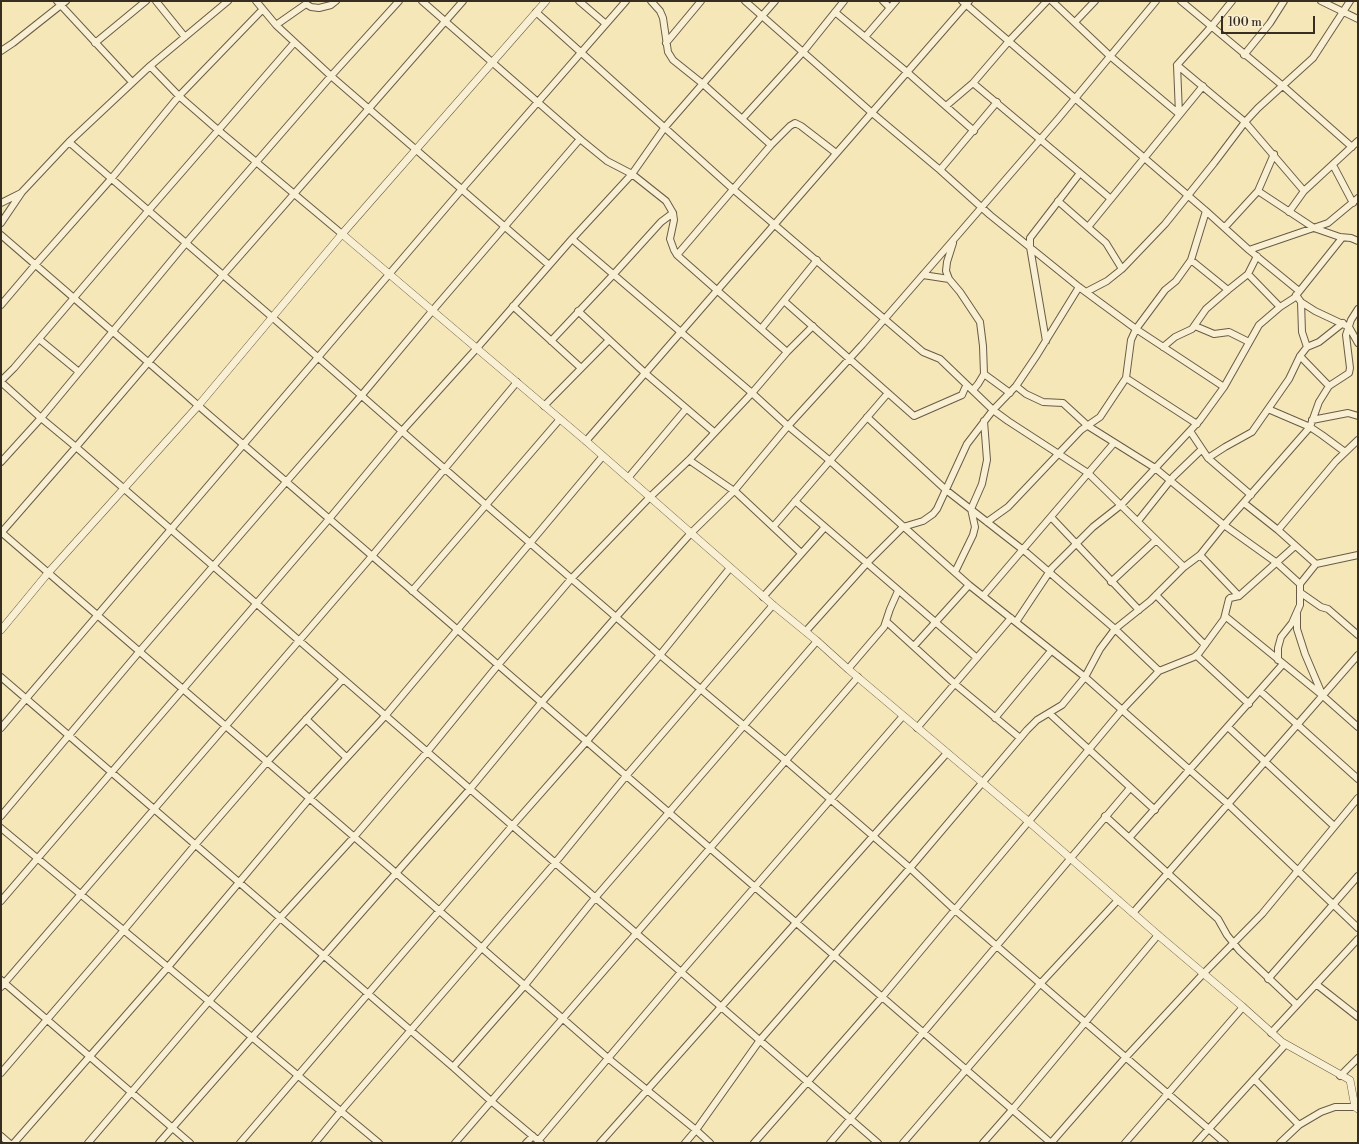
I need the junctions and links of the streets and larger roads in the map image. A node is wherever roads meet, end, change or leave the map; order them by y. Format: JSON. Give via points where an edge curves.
{"nodes":[{"id":1,"x":66,"y":1,"type":"edge"},
{"id":2,"x":146,"y":1,"type":"edge"},
{"id":3,"x":156,"y":1,"type":"edge"},
{"id":4,"x":228,"y":1,"type":"edge"},
{"id":5,"x":256,"y":1,"type":"edge"},
{"id":6,"x":336,"y":1,"type":"edge"},
{"id":7,"x":399,"y":1,"type":"edge"},
{"id":8,"x":422,"y":1,"type":"edge"},
{"id":9,"x":463,"y":1,"type":"edge"},
{"id":10,"x":546,"y":1,"type":"edge"},
{"id":11,"x":579,"y":1,"type":"edge"},
{"id":12,"x":626,"y":1,"type":"edge"},
{"id":13,"x":651,"y":1,"type":"edge"},
{"id":14,"x":701,"y":1,"type":"edge"},
{"id":15,"x":745,"y":1,"type":"edge"},
{"id":16,"x":775,"y":1,"type":"edge"},
{"id":17,"x":844,"y":1,"type":"edge"},
{"id":18,"x":883,"y":1,"type":"edge"},
{"id":19,"x":896,"y":1,"type":"edge"},
{"id":20,"x":1047,"y":1,"type":"edge"},
{"id":21,"x":1052,"y":1,"type":"edge"},
{"id":22,"x":1095,"y":1,"type":"edge"},
{"id":23,"x":1156,"y":1,"type":"edge"},
{"id":24,"x":1181,"y":1,"type":"edge"},
{"id":25,"x":1232,"y":1,"type":"edge"},
{"id":26,"x":1284,"y":1,"type":"edge"},
{"id":27,"x":1321,"y":1,"type":"edge"},
{"id":28,"x":1350,"y":1,"type":"edge"},
{"id":29,"x":305,"y":2,"type":"edge"},
{"id":30,"x":966,"y":2,"type":"edge"},
{"id":31,"x":59,"y":3,"type":"edge"},
{"id":32,"x":890,"y":8,"type":"junction"},
{"id":33,"x":262,"y":10,"type":"junction"},
{"id":34,"x":1342,"y":11,"type":"junction"},
{"id":35,"x":536,"y":12,"type":"junction"},
{"id":36,"x":835,"y":12,"type":"junction"},
{"id":37,"x":762,"y":16,"type":"junction"},
{"id":38,"x":1358,"y":19,"type":"edge"},
{"id":39,"x":445,"y":22,"type":"junction"},
{"id":40,"x":1075,"y":22,"type":"junction"},
{"id":41,"x":606,"y":24,"type":"junction"},
{"id":42,"x":276,"y":26,"type":"junction"},
{"id":43,"x":1211,"y":26,"type":"junction"},
{"id":44,"x":185,"y":37,"type":"junction"},
{"id":45,"x":865,"y":37,"type":"junction"},
{"id":46,"x":1009,"y":41,"type":"junction"},
{"id":47,"x":95,"y":43,"type":"junction"},
{"id":48,"x":294,"y":43,"type":"junction"},
{"id":49,"x":666,"y":43,"type":"junction"},
{"id":50,"x":1,"y":51,"type":"edge"},
{"id":51,"x":803,"y":52,"type":"junction"},
{"id":52,"x":581,"y":53,"type":"junction"},
{"id":53,"x":1244,"y":55,"type":"junction"},
{"id":54,"x":1110,"y":56,"type":"junction"},
{"id":55,"x":492,"y":62,"type":"junction"},
{"id":56,"x":1177,"y":65,"type":"junction"},
{"id":57,"x":150,"y":66,"type":"junction"},
{"id":58,"x":907,"y":72,"type":"junction"},
{"id":59,"x":331,"y":76,"type":"junction"},
{"id":60,"x":132,"y":82,"type":"junction"},
{"id":61,"x":973,"y":83,"type":"junction"},
{"id":62,"x":703,"y":84,"type":"junction"},
{"id":63,"x":1203,"y":86,"type":"junction"},
{"id":64,"x":1283,"y":86,"type":"junction"},
{"id":65,"x":179,"y":96,"type":"junction"},
{"id":66,"x":1076,"y":97,"type":"junction"},
{"id":67,"x":538,"y":102,"type":"junction"},
{"id":68,"x":997,"y":102,"type":"junction"},
{"id":69,"x":946,"y":106,"type":"junction"},
{"id":70,"x":369,"y":109,"type":"junction"},
{"id":71,"x":871,"y":112,"type":"junction"},
{"id":72,"x":1179,"y":114,"type":"junction"},
{"id":73,"x":742,"y":119,"type":"junction"},
{"id":74,"x":1245,"y":122,"type":"junction"},
{"id":75,"x":666,"y":128,"type":"junction"},
{"id":76,"x":218,"y":130,"type":"junction"},
{"id":77,"x":974,"y":131,"type":"junction"},
{"id":78,"x":1041,"y":139,"type":"junction"},
{"id":79,"x":580,"y":140,"type":"junction"},
{"id":80,"x":1358,"y":141,"type":"edge"},
{"id":81,"x":69,"y":142,"type":"junction"},
{"id":82,"x":772,"y":145,"type":"junction"},
{"id":83,"x":1352,"y":147,"type":"junction"},
{"id":84,"x":415,"y":150,"type":"junction"},
{"id":85,"x":836,"y":153,"type":"junction"},
{"id":86,"x":1274,"y":154,"type":"junction"},
{"id":87,"x":1145,"y":158,"type":"junction"},
{"id":88,"x":257,"y":163,"type":"junction"},
{"id":89,"x":1333,"y":165,"type":"junction"},
{"id":90,"x":940,"y":170,"type":"junction"},
{"id":91,"x":1080,"y":173,"type":"junction"},
{"id":92,"x":632,"y":174,"type":"junction"},
{"id":93,"x":111,"y":179,"type":"junction"},
{"id":94,"x":462,"y":189,"type":"junction"},
{"id":95,"x":734,"y":190,"type":"junction"},
{"id":96,"x":1258,"y":191,"type":"junction"},
{"id":97,"x":1304,"y":191,"type":"junction"},
{"id":98,"x":22,"y":192,"type":"junction"},
{"id":99,"x":295,"y":194,"type":"junction"},
{"id":100,"x":1188,"y":195,"type":"junction"},
{"id":101,"x":1358,"y":198,"type":"edge"},
{"id":102,"x":1111,"y":199,"type":"junction"},
{"id":103,"x":1058,"y":201,"type":"junction"},
{"id":104,"x":1,"y":202,"type":"edge"},
{"id":105,"x":1352,"y":203,"type":"junction"},
{"id":106,"x":982,"y":207,"type":"junction"},
{"id":107,"x":148,"y":211,"type":"junction"},
{"id":108,"x":1206,"y":211,"type":"junction"},
{"id":109,"x":1289,"y":212,"type":"junction"},
{"id":110,"x":673,"y":213,"type":"junction"},
{"id":111,"x":1,"y":223,"type":"edge"},
{"id":112,"x":775,"y":224,"type":"junction"},
{"id":113,"x":1088,"y":226,"type":"junction"},
{"id":114,"x":1225,"y":227,"type":"junction"},
{"id":115,"x":505,"y":228,"type":"junction"},
{"id":116,"x":1314,"y":228,"type":"junction"},
{"id":117,"x":342,"y":234,"type":"junction"},
{"id":118,"x":1,"y":235,"type":"edge"},
{"id":119,"x":1342,"y":238,"type":"junction"},
{"id":120,"x":572,"y":239,"type":"junction"},
{"id":121,"x":954,"y":240,"type":"junction"},
{"id":122,"x":1358,"y":241,"type":"edge"},
{"id":123,"x":186,"y":243,"type":"junction"},
{"id":124,"x":1030,"y":246,"type":"junction"},
{"id":125,"x":1249,"y":250,"type":"junction"},
{"id":126,"x":677,"y":255,"type":"junction"},
{"id":127,"x":1257,"y":256,"type":"junction"},
{"id":128,"x":817,"y":260,"type":"junction"},
{"id":129,"x":1191,"y":260,"type":"junction"},
{"id":130,"x":35,"y":265,"type":"junction"},
{"id":131,"x":549,"y":265,"type":"junction"},
{"id":132,"x":1122,"y":269,"type":"junction"},
{"id":133,"x":390,"y":274,"type":"junction"},
{"id":134,"x":1248,"y":274,"type":"junction"},
{"id":135,"x":223,"y":275,"type":"junction"},
{"id":136,"x":613,"y":275,"type":"junction"},
{"id":137,"x":923,"y":275,"type":"junction"},
{"id":138,"x":949,"y":279,"type":"junction"},
{"id":139,"x":1079,"y":287,"type":"junction"},
{"id":140,"x":717,"y":290,"type":"junction"},
{"id":141,"x":1228,"y":290,"type":"junction"},
{"id":142,"x":1086,"y":292,"type":"junction"},
{"id":143,"x":1298,"y":293,"type":"junction"},
{"id":144,"x":73,"y":298,"type":"junction"},
{"id":145,"x":784,"y":301,"type":"junction"},
{"id":146,"x":1301,"y":302,"type":"junction"},
{"id":147,"x":1,"y":305,"type":"edge"},
{"id":148,"x":513,"y":306,"type":"junction"},
{"id":149,"x":1280,"y":307,"type":"junction"},
{"id":150,"x":1358,"y":309,"type":"edge"},
{"id":151,"x":433,"y":310,"type":"junction"},
{"id":152,"x":578,"y":310,"type":"junction"},
{"id":153,"x":272,"y":316,"type":"junction"},
{"id":154,"x":885,"y":318,"type":"junction"},
{"id":155,"x":1343,"y":323,"type":"junction"},
{"id":156,"x":812,"y":326,"type":"junction"},
{"id":157,"x":1195,"y":326,"type":"junction"},
{"id":158,"x":1349,"y":326,"type":"junction"},
{"id":159,"x":761,"y":329,"type":"junction"},
{"id":160,"x":1136,"y":329,"type":"junction"},
{"id":161,"x":113,"y":332,"type":"junction"},
{"id":162,"x":680,"y":332,"type":"junction"},
{"id":163,"x":39,"y":339,"type":"junction"},
{"id":164,"x":551,"y":340,"type":"junction"},
{"id":165,"x":609,"y":340,"type":"junction"},
{"id":166,"x":1046,"y":341,"type":"junction"},
{"id":167,"x":1249,"y":342,"type":"junction"},
{"id":168,"x":1358,"y":343,"type":"edge"},
{"id":169,"x":1163,"y":347,"type":"junction"},
{"id":170,"x":1307,"y":347,"type":"junction"},
{"id":171,"x":477,"y":348,"type":"junction"},
{"id":172,"x":788,"y":352,"type":"junction"},
{"id":173,"x":1300,"y":356,"type":"junction"},
{"id":174,"x":317,"y":357,"type":"junction"},
{"id":175,"x":850,"y":359,"type":"junction"},
{"id":176,"x":148,"y":363,"type":"junction"},
{"id":177,"x":581,"y":368,"type":"junction"},
{"id":178,"x":79,"y":372,"type":"junction"},
{"id":179,"x":645,"y":373,"type":"junction"},
{"id":180,"x":984,"y":374,"type":"junction"},
{"id":181,"x":1126,"y":378,"type":"junction"},
{"id":182,"x":1,"y":382,"type":"edge"},
{"id":183,"x":517,"y":382,"type":"junction"},
{"id":184,"x":1016,"y":386,"type":"junction"},
{"id":185,"x":1329,"y":386,"type":"junction"},
{"id":186,"x":1224,"y":387,"type":"junction"},
{"id":187,"x":965,"y":388,"type":"dead end"},
{"id":188,"x":973,"y":390,"type":"junction"},
{"id":189,"x":1010,"y":392,"type":"junction"},
{"id":190,"x":752,"y":393,"type":"junction"},
{"id":191,"x":888,"y":393,"type":"junction"},
{"id":192,"x":362,"y":396,"type":"junction"},
{"id":193,"x":198,"y":406,"type":"junction"},
{"id":194,"x":544,"y":406,"type":"junction"},
{"id":195,"x":686,"y":409,"type":"junction"},
{"id":196,"x":1268,"y":409,"type":"junction"},
{"id":197,"x":994,"y":410,"type":"junction"},
{"id":198,"x":1358,"y":416,"type":"edge"},
{"id":199,"x":867,"y":417,"type":"junction"},
{"id":200,"x":41,"y":418,"type":"junction"},
{"id":201,"x":560,"y":419,"type":"junction"},
{"id":202,"x":1312,"y":420,"type":"junction"},
{"id":203,"x":984,"y":421,"type":"junction"},
{"id":204,"x":1197,"y":424,"type":"junction"},
{"id":205,"x":788,"y":426,"type":"junction"},
{"id":206,"x":1088,"y":426,"type":"junction"},
{"id":207,"x":1310,"y":428,"type":"junction"},
{"id":208,"x":402,"y":431,"type":"junction"},
{"id":209,"x":1190,"y":431,"type":"junction"},
{"id":210,"x":714,"y":432,"type":"junction"},
{"id":211,"x":1358,"y":440,"type":"edge"},
{"id":212,"x":586,"y":441,"type":"junction"},
{"id":213,"x":1114,"y":443,"type":"junction"},
{"id":214,"x":244,"y":445,"type":"junction"},
{"id":215,"x":76,"y":447,"type":"junction"},
{"id":216,"x":1201,"y":450,"type":"junction"},
{"id":217,"x":1344,"y":452,"type":"junction"},
{"id":218,"x":1058,"y":455,"type":"junction"},
{"id":219,"x":603,"y":456,"type":"junction"},
{"id":220,"x":1208,"y":458,"type":"junction"},
{"id":221,"x":689,"y":460,"type":"junction"},
{"id":222,"x":829,"y":460,"type":"junction"},
{"id":223,"x":1,"y":462,"type":"edge"},
{"id":224,"x":444,"y":468,"type":"junction"},
{"id":225,"x":1155,"y":468,"type":"junction"},
{"id":226,"x":1088,"y":473,"type":"junction"},
{"id":227,"x":628,"y":478,"type":"junction"},
{"id":228,"x":1170,"y":480,"type":"junction"},
{"id":229,"x":286,"y":482,"type":"junction"},
{"id":230,"x":123,"y":489,"type":"junction"},
{"id":231,"x":946,"y":490,"type":"junction"},
{"id":232,"x":734,"y":491,"type":"junction"},
{"id":233,"x":1251,"y":495,"type":"junction"},
{"id":234,"x":650,"y":497,"type":"junction"},
{"id":235,"x":795,"y":501,"type":"junction"},
{"id":236,"x":1244,"y":503,"type":"junction"},
{"id":237,"x":486,"y":505,"type":"junction"},
{"id":238,"x":1121,"y":505,"type":"junction"},
{"id":239,"x":971,"y":509,"type":"junction"},
{"id":240,"x":1051,"y":517,"type":"junction"},
{"id":241,"x":329,"y":519,"type":"junction"},
{"id":242,"x":1138,"y":521,"type":"junction"},
{"id":243,"x":987,"y":522,"type":"junction"},
{"id":244,"x":1224,"y":525,"type":"junction"},
{"id":245,"x":773,"y":527,"type":"junction"},
{"id":246,"x":825,"y":527,"type":"junction"},
{"id":247,"x":903,"y":527,"type":"junction"},
{"id":248,"x":170,"y":530,"type":"junction"},
{"id":249,"x":1278,"y":530,"type":"junction"},
{"id":250,"x":1,"y":532,"type":"edge"},
{"id":251,"x":692,"y":534,"type":"junction"},
{"id":252,"x":1156,"y":540,"type":"junction"},
{"id":253,"x":529,"y":542,"type":"junction"},
{"id":254,"x":1075,"y":544,"type":"junction"},
{"id":255,"x":1295,"y":546,"type":"junction"},
{"id":256,"x":1023,"y":550,"type":"junction"},
{"id":257,"x":801,"y":553,"type":"junction"},
{"id":258,"x":1200,"y":555,"type":"junction"},
{"id":259,"x":1358,"y":555,"type":"edge"},
{"id":260,"x":372,"y":556,"type":"junction"},
{"id":261,"x":867,"y":563,"type":"junction"},
{"id":262,"x":1277,"y":563,"type":"junction"},
{"id":263,"x":1316,"y":564,"type":"junction"},
{"id":264,"x":213,"y":567,"type":"junction"},
{"id":265,"x":1184,"y":567,"type":"junction"},
{"id":266,"x":730,"y":568,"type":"junction"},
{"id":267,"x":955,"y":572,"type":"junction"},
{"id":268,"x":1049,"y":572,"type":"junction"},
{"id":269,"x":48,"y":573,"type":"junction"},
{"id":270,"x":571,"y":578,"type":"junction"},
{"id":271,"x":1111,"y":582,"type":"junction"},
{"id":272,"x":1300,"y":584,"type":"junction"},
{"id":273,"x":969,"y":585,"type":"junction"},
{"id":274,"x":412,"y":591,"type":"junction"},
{"id":275,"x":898,"y":591,"type":"junction"},
{"id":276,"x":1301,"y":593,"type":"junction"},
{"id":277,"x":1156,"y":595,"type":"junction"},
{"id":278,"x":983,"y":596,"type":"junction"},
{"id":279,"x":1239,"y":596,"type":"junction"},
{"id":280,"x":764,"y":597,"type":"junction"},
{"id":281,"x":256,"y":604,"type":"junction"},
{"id":282,"x":773,"y":605,"type":"junction"},
{"id":283,"x":1138,"y":610,"type":"junction"},
{"id":284,"x":1297,"y":610,"type":"junction"},
{"id":285,"x":97,"y":615,"type":"junction"},
{"id":286,"x":1226,"y":616,"type":"junction"},
{"id":287,"x":616,"y":617,"type":"junction"},
{"id":288,"x":1013,"y":620,"type":"junction"},
{"id":289,"x":887,"y":622,"type":"junction"},
{"id":290,"x":935,"y":622,"type":"junction"},
{"id":291,"x":1115,"y":629,"type":"junction"},
{"id":292,"x":1,"y":630,"type":"edge"},
{"id":293,"x":457,"y":630,"type":"junction"},
{"id":294,"x":806,"y":631,"type":"junction"},
{"id":295,"x":1358,"y":634,"type":"edge"},
{"id":296,"x":298,"y":641,"type":"junction"},
{"id":297,"x":817,"y":641,"type":"junction"},
{"id":298,"x":1206,"y":645,"type":"junction"},
{"id":299,"x":914,"y":646,"type":"junction"},
{"id":300,"x":1051,"y":651,"type":"junction"},
{"id":301,"x":139,"y":652,"type":"junction"},
{"id":302,"x":660,"y":655,"type":"junction"},
{"id":303,"x":1358,"y":655,"type":"edge"},
{"id":304,"x":1196,"y":656,"type":"junction"},
{"id":305,"x":977,"y":658,"type":"junction"},
{"id":306,"x":1281,"y":662,"type":"junction"},
{"id":307,"x":498,"y":665,"type":"junction"},
{"id":308,"x":848,"y":669,"type":"junction"},
{"id":309,"x":1159,"y":670,"type":"junction"},
{"id":310,"x":1,"y":677,"type":"edge"},
{"id":311,"x":858,"y":677,"type":"junction"},
{"id":312,"x":1085,"y":678,"type":"junction"},
{"id":313,"x":343,"y":679,"type":"junction"},
{"id":314,"x":955,"y":684,"type":"junction"},
{"id":315,"x":182,"y":689,"type":"junction"},
{"id":316,"x":701,"y":689,"type":"junction"},
{"id":317,"x":1260,"y":691,"type":"junction"},
{"id":318,"x":1323,"y":696,"type":"junction"},
{"id":319,"x":26,"y":699,"type":"junction"},
{"id":320,"x":541,"y":702,"type":"junction"},
{"id":321,"x":1249,"y":704,"type":"junction"},
{"id":322,"x":1121,"y":711,"type":"junction"},
{"id":323,"x":1049,"y":713,"type":"junction"},
{"id":324,"x":384,"y":716,"type":"junction"},
{"id":325,"x":903,"y":716,"type":"junction"},
{"id":326,"x":995,"y":718,"type":"junction"},
{"id":327,"x":306,"y":719,"type":"junction"},
{"id":328,"x":1298,"y":725,"type":"junction"},
{"id":329,"x":226,"y":726,"type":"junction"},
{"id":330,"x":744,"y":726,"type":"junction"},
{"id":331,"x":1228,"y":727,"type":"junction"},
{"id":332,"x":1358,"y":727,"type":"edge"},
{"id":333,"x":1,"y":728,"type":"edge"},
{"id":334,"x":918,"y":728,"type":"junction"},
{"id":335,"x":69,"y":735,"type":"junction"},
{"id":336,"x":1020,"y":738,"type":"junction"},
{"id":337,"x":586,"y":742,"type":"junction"},
{"id":338,"x":1088,"y":750,"type":"junction"},
{"id":339,"x":427,"y":752,"type":"junction"},
{"id":340,"x":947,"y":753,"type":"junction"},
{"id":341,"x":346,"y":757,"type":"junction"},
{"id":342,"x":785,"y":760,"type":"junction"},
{"id":343,"x":267,"y":762,"type":"junction"},
{"id":344,"x":1265,"y":762,"type":"junction"},
{"id":345,"x":1190,"y":771,"type":"junction"},
{"id":346,"x":111,"y":773,"type":"junction"},
{"id":347,"x":626,"y":776,"type":"junction"},
{"id":348,"x":1358,"y":779,"type":"edge"},
{"id":349,"x":983,"y":782,"type":"junction"},
{"id":350,"x":1130,"y":788,"type":"junction"},
{"id":351,"x":470,"y":789,"type":"junction"},
{"id":352,"x":1358,"y":798,"type":"edge"},
{"id":353,"x":310,"y":799,"type":"junction"},
{"id":354,"x":830,"y":800,"type":"junction"},
{"id":355,"x":1228,"y":804,"type":"junction"},
{"id":356,"x":154,"y":810,"type":"junction"},
{"id":357,"x":1155,"y":810,"type":"junction"},
{"id":358,"x":669,"y":813,"type":"junction"},
{"id":359,"x":1,"y":816,"type":"edge"},
{"id":360,"x":1105,"y":816,"type":"junction"},
{"id":361,"x":1028,"y":821,"type":"junction"},
{"id":362,"x":512,"y":826,"type":"junction"},
{"id":363,"x":1334,"y":826,"type":"junction"},
{"id":364,"x":1,"y":828,"type":"edge"},
{"id":365,"x":354,"y":837,"type":"junction"},
{"id":366,"x":873,"y":837,"type":"junction"},
{"id":367,"x":1129,"y":838,"type":"junction"},
{"id":368,"x":195,"y":845,"type":"junction"},
{"id":369,"x":710,"y":848,"type":"junction"},
{"id":370,"x":38,"y":858,"type":"junction"},
{"id":371,"x":1071,"y":858,"type":"junction"},
{"id":372,"x":555,"y":863,"type":"junction"},
{"id":373,"x":910,"y":868,"type":"junction"},
{"id":374,"x":1298,"y":871,"type":"junction"},
{"id":375,"x":396,"y":873,"type":"junction"},
{"id":376,"x":1167,"y":873,"type":"junction"},
{"id":377,"x":1358,"y":876,"type":"edge"},
{"id":378,"x":239,"y":883,"type":"junction"},
{"id":379,"x":755,"y":887,"type":"junction"},
{"id":380,"x":81,"y":895,"type":"junction"},
{"id":381,"x":595,"y":898,"type":"junction"},
{"id":382,"x":1118,"y":900,"type":"junction"},
{"id":383,"x":1,"y":901,"type":"edge"},
{"id":384,"x":1333,"y":904,"type":"junction"},
{"id":385,"x":439,"y":910,"type":"junction"},
{"id":386,"x":955,"y":910,"type":"junction"},
{"id":387,"x":1133,"y":913,"type":"junction"},
{"id":388,"x":280,"y":918,"type":"junction"},
{"id":389,"x":796,"y":923,"type":"junction"},
{"id":390,"x":1358,"y":928,"type":"edge"},
{"id":391,"x":124,"y":930,"type":"junction"},
{"id":392,"x":636,"y":933,"type":"junction"},
{"id":393,"x":1158,"y":935,"type":"junction"},
{"id":394,"x":1358,"y":939,"type":"edge"},
{"id":395,"x":1233,"y":943,"type":"junction"},
{"id":396,"x":997,"y":946,"type":"junction"},
{"id":397,"x":482,"y":948,"type":"junction"},
{"id":398,"x":835,"y":955,"type":"junction"},
{"id":399,"x":324,"y":956,"type":"junction"},
{"id":400,"x":168,"y":967,"type":"junction"},
{"id":401,"x":681,"y":972,"type":"junction"},
{"id":402,"x":1203,"y":974,"type":"junction"},
{"id":403,"x":1268,"y":979,"type":"junction"},
{"id":404,"x":2,"y":983,"type":"edge"},
{"id":405,"x":1040,"y":984,"type":"junction"},
{"id":406,"x":1316,"y":984,"type":"junction"},
{"id":407,"x":525,"y":985,"type":"junction"},
{"id":408,"x":368,"y":995,"type":"junction"},
{"id":409,"x":882,"y":997,"type":"junction"},
{"id":410,"x":209,"y":1001,"type":"junction"},
{"id":411,"x":1297,"y":1005,"type":"junction"},
{"id":412,"x":721,"y":1007,"type":"junction"},
{"id":413,"x":1243,"y":1007,"type":"junction"},
{"id":414,"x":1358,"y":1017,"type":"edge"},
{"id":415,"x":563,"y":1018,"type":"junction"},
{"id":416,"x":47,"y":1020,"type":"junction"},
{"id":417,"x":1085,"y":1022,"type":"junction"},
{"id":418,"x":410,"y":1030,"type":"junction"},
{"id":419,"x":924,"y":1033,"type":"junction"},
{"id":420,"x":1271,"y":1033,"type":"junction"},
{"id":421,"x":252,"y":1037,"type":"junction"},
{"id":422,"x":760,"y":1040,"type":"junction"},
{"id":423,"x":1285,"y":1045,"type":"junction"},
{"id":424,"x":89,"y":1056,"type":"junction"},
{"id":425,"x":1126,"y":1058,"type":"junction"},
{"id":426,"x":1358,"y":1058,"type":"edge"},
{"id":427,"x":609,"y":1059,"type":"junction"},
{"id":428,"x":453,"y":1067,"type":"junction"},
{"id":429,"x":965,"y":1069,"type":"junction"},
{"id":430,"x":1,"y":1073,"type":"edge"},
{"id":431,"x":298,"y":1076,"type":"junction"},
{"id":432,"x":1340,"y":1076,"type":"junction"},
{"id":433,"x":1254,"y":1080,"type":"junction"},
{"id":434,"x":808,"y":1082,"type":"junction"},
{"id":435,"x":647,"y":1090,"type":"junction"},
{"id":436,"x":131,"y":1092,"type":"junction"},
{"id":437,"x":1167,"y":1092,"type":"junction"},
{"id":438,"x":491,"y":1101,"type":"junction"},
{"id":439,"x":1357,"y":1108,"type":"edge"},
{"id":440,"x":1012,"y":1110,"type":"junction"},
{"id":441,"x":341,"y":1111,"type":"junction"},
{"id":442,"x":850,"y":1120,"type":"junction"},
{"id":443,"x":1299,"y":1125,"type":"junction"},
{"id":444,"x":173,"y":1128,"type":"junction"},
{"id":445,"x":1208,"y":1128,"type":"junction"},
{"id":446,"x":696,"y":1130,"type":"junction"},
{"id":447,"x":1,"y":1136,"type":"edge"},
{"id":448,"x":532,"y":1136,"type":"junction"},
{"id":449,"x":540,"y":1142,"type":"edge"},
{"id":450,"x":9,"y":1143,"type":"edge"},
{"id":451,"x":14,"y":1143,"type":"edge"},
{"id":452,"x":88,"y":1143,"type":"edge"},
{"id":453,"x":159,"y":1143,"type":"edge"},
{"id":454,"x":190,"y":1143,"type":"edge"},
{"id":455,"x":240,"y":1143,"type":"edge"},
{"id":456,"x":315,"y":1143,"type":"edge"},
{"id":457,"x":379,"y":1143,"type":"edge"},
{"id":458,"x":455,"y":1143,"type":"edge"},
{"id":459,"x":526,"y":1143,"type":"edge"},
{"id":460,"x":600,"y":1143,"type":"edge"},
{"id":461,"x":685,"y":1143,"type":"edge"},
{"id":462,"x":710,"y":1143,"type":"edge"},
{"id":463,"x":754,"y":1143,"type":"edge"},
{"id":464,"x":830,"y":1143,"type":"edge"},
{"id":465,"x":878,"y":1143,"type":"edge"},
{"id":466,"x":903,"y":1143,"type":"edge"},
{"id":467,"x":983,"y":1143,"type":"edge"},
{"id":468,"x":1051,"y":1143,"type":"edge"},
{"id":469,"x":1124,"y":1143,"type":"edge"},
{"id":470,"x":1196,"y":1143,"type":"edge"},
{"id":471,"x":1226,"y":1143,"type":"edge"},
{"id":472,"x":1280,"y":1143,"type":"edge"}],
"edges":[{"from":1,"to":31,"type":"street"},
{"from":2,"to":47,"type":"street"},
{"from":3,"to":44,"type":"street"},
{"from":4,"to":44,"type":"street"},
{"from":5,"to":33,"type":"street"},
{"from":6,"to":29,"type":"street","via":[[319,8],[311,7]]},
{"from":7,"to":59,"type":"street"},
{"from":8,"to":39,"type":"street"},
{"from":9,"to":39,"type":"street"},
{"from":10,"to":35,"type":"street"},
{"from":11,"to":41,"type":"street"},
{"from":12,"to":41,"type":"street"},
{"from":13,"to":49,"type":"street","via":[[663,18]]},
{"from":14,"to":49,"type":"street"},
{"from":15,"to":37,"type":"street"},
{"from":16,"to":37,"type":"street"},
{"from":17,"to":36,"type":"street"},
{"from":18,"to":32,"type":"street"},
{"from":19,"to":32,"type":"street"},
{"from":20,"to":46,"type":"street"},
{"from":21,"to":40,"type":"street"},
{"from":22,"to":40,"type":"street"},
{"from":23,"to":54,"type":"street"},
{"from":24,"to":43,"type":"street"},
{"from":25,"to":43,"type":"street"},
{"from":26,"to":53,"type":"street"},
{"from":27,"to":34,"type":"street"},
{"from":28,"to":34,"type":"street"},
{"from":29,"to":42,"type":"street"},
{"from":30,"to":46,"type":"street"},
{"from":30,"to":58,"type":"street"},
{"from":31,"to":47,"type":"street"},
{"from":31,"to":50,"type":"street","via":[[13,44]]},
{"from":32,"to":45,"type":"street"},
{"from":33,"to":42,"type":"street"},
{"from":33,"to":65,"type":"street"},
{"from":34,"to":38,"type":"street"},
{"from":34,"to":64,"type":"street","via":[[1313,58]]},
{"from":35,"to":52,"type":"street"},
{"from":35,"to":55,"type":"street"},
{"from":36,"to":45,"type":"street"},
{"from":36,"to":51,"type":"street"},
{"from":37,"to":51,"type":"street"},
{"from":37,"to":62,"type":"street"},
{"from":39,"to":55,"type":"street"},
{"from":39,"to":70,"type":"street"},
{"from":40,"to":54,"type":"street"},
{"from":41,"to":52,"type":"street"},
{"from":42,"to":48,"type":"street"},
{"from":43,"to":53,"type":"street"},
{"from":43,"to":56,"type":"street"},
{"from":44,"to":57,"type":"street"},
{"from":45,"to":58,"type":"street"},
{"from":46,"to":61,"type":"street"},
{"from":46,"to":66,"type":"street"},
{"from":47,"to":60,"type":"street"},
{"from":48,"to":59,"type":"street"},
{"from":48,"to":76,"type":"street"},
{"from":49,"to":62,"type":"street","via":[[673,60]]},
{"from":51,"to":71,"type":"street"},
{"from":51,"to":73,"type":"street"},
{"from":52,"to":67,"type":"street"},
{"from":52,"to":75,"type":"street"},
{"from":53,"to":64,"type":"street"},
{"from":54,"to":66,"type":"street"},
{"from":54,"to":72,"type":"street"},
{"from":55,"to":67,"type":"street"},
{"from":55,"to":84,"type":"street"},
{"from":56,"to":63,"type":"street"},
{"from":56,"to":72,"type":"street"},
{"from":57,"to":60,"type":"street"},
{"from":57,"to":65,"type":"street"},
{"from":58,"to":69,"type":"street"},
{"from":58,"to":71,"type":"street"},
{"from":59,"to":70,"type":"street"},
{"from":59,"to":88,"type":"street"},
{"from":60,"to":81,"type":"street"},
{"from":61,"to":68,"type":"street"},
{"from":61,"to":69,"type":"street"},
{"from":62,"to":73,"type":"street"},
{"from":62,"to":75,"type":"street"},
{"from":63,"to":72,"type":"street"},
{"from":63,"to":74,"type":"street"},
{"from":64,"to":74,"type":"street"},
{"from":64,"to":83,"type":"street"},
{"from":65,"to":76,"type":"street"},
{"from":65,"to":93,"type":"street"},
{"from":66,"to":78,"type":"street"},
{"from":66,"to":87,"type":"street"},
{"from":67,"to":79,"type":"street"},
{"from":67,"to":94,"type":"street"},
{"from":68,"to":77,"type":"street"},
{"from":68,"to":78,"type":"street"},
{"from":69,"to":77,"type":"street"},
{"from":70,"to":84,"type":"street"},
{"from":70,"to":99,"type":"street"},
{"from":71,"to":85,"type":"street"},
{"from":71,"to":90,"type":"street"},
{"from":72,"to":87,"type":"street"},
{"from":73,"to":82,"type":"street"},
{"from":74,"to":86,"type":"street"},
{"from":74,"to":100,"type":"street"},
{"from":75,"to":92,"type":"street"},
{"from":75,"to":95,"type":"street"},
{"from":76,"to":88,"type":"street"},
{"from":76,"to":107,"type":"street"},
{"from":77,"to":90,"type":"street"},
{"from":78,"to":91,"type":"street"},
{"from":78,"to":106,"type":"street"},
{"from":79,"to":92,"type":"street","via":[[607,161]]},
{"from":79,"to":115,"type":"street"},
{"from":80,"to":83,"type":"street"},
{"from":81,"to":93,"type":"street"},
{"from":81,"to":98,"type":"street"},
{"from":82,"to":85,"type":"street","via":[[795,124]]},
{"from":82,"to":95,"type":"street"},
{"from":83,"to":89,"type":"street"},
{"from":84,"to":94,"type":"street"},
{"from":84,"to":117,"type":"street"},
{"from":85,"to":112,"type":"street"},
{"from":86,"to":96,"type":"street"},
{"from":86,"to":97,"type":"street"},
{"from":87,"to":100,"type":"street"},
{"from":87,"to":102,"type":"street"},
{"from":88,"to":99,"type":"street"},
{"from":88,"to":123,"type":"street"},
{"from":89,"to":97,"type":"street"},
{"from":89,"to":105,"type":"street"},
{"from":90,"to":106,"type":"street"},
{"from":91,"to":102,"type":"street"},
{"from":91,"to":103,"type":"street"},
{"from":92,"to":110,"type":"street","via":[[666,201]]},
{"from":92,"to":120,"type":"street"},
{"from":93,"to":107,"type":"street"},
{"from":93,"to":130,"type":"street"},
{"from":94,"to":115,"type":"street"},
{"from":94,"to":133,"type":"street"},
{"from":95,"to":112,"type":"street"},
{"from":95,"to":126,"type":"street"},
{"from":96,"to":109,"type":"street"},
{"from":96,"to":114,"type":"street"},
{"from":97,"to":109,"type":"street"},
{"from":98,"to":104,"type":"street"},
{"from":98,"to":111,"type":"street"},
{"from":99,"to":117,"type":"street"},
{"from":99,"to":135,"type":"street"},
{"from":100,"to":108,"type":"street"},
{"from":100,"to":132,"type":"street","via":[[1165,224]]},
{"from":101,"to":105,"type":"street"},
{"from":102,"to":113,"type":"street"},
{"from":103,"to":113,"type":"street"},
{"from":103,"to":124,"type":"street","via":[[1030,238]]},
{"from":105,"to":116,"type":"street","via":[[1328,223]]},
{"from":106,"to":121,"type":"street"},
{"from":106,"to":124,"type":"street"},
{"from":107,"to":123,"type":"street"},
{"from":107,"to":144,"type":"street"},
{"from":108,"to":114,"type":"street"},
{"from":108,"to":129,"type":"street"},
{"from":109,"to":116,"type":"street"},
{"from":110,"to":126,"type":"street","via":[[670,239]]},
{"from":110,"to":136,"type":"street","via":[[661,222]]},
{"from":112,"to":128,"type":"street"},
{"from":112,"to":140,"type":"street"},
{"from":113,"to":132,"type":"street","via":[[1106,243]]},
{"from":114,"to":125,"type":"street"},
{"from":115,"to":131,"type":"street"},
{"from":115,"to":151,"type":"street"},
{"from":116,"to":119,"type":"street"},
{"from":116,"to":125,"type":"street"},
{"from":117,"to":133,"type":"street"},
{"from":117,"to":153,"type":"street"},
{"from":118,"to":130,"type":"street"},
{"from":119,"to":122,"type":"street"},
{"from":119,"to":143,"type":"street"},
{"from":120,"to":131,"type":"street"},
{"from":120,"to":136,"type":"street"},
{"from":121,"to":137,"type":"street"},
{"from":121,"to":138,"type":"street","via":[[947,262],[946,271]]},
{"from":123,"to":135,"type":"street"},
{"from":123,"to":161,"type":"street"},
{"from":124,"to":139,"type":"street"},
{"from":124,"to":166,"type":"street"},
{"from":125,"to":127,"type":"street"},
{"from":126,"to":140,"type":"street"},
{"from":127,"to":134,"type":"street"},
{"from":127,"to":143,"type":"street"},
{"from":128,"to":145,"type":"street"},
{"from":128,"to":154,"type":"street"},
{"from":129,"to":141,"type":"street"},
{"from":129,"to":160,"type":"street"},
{"from":130,"to":144,"type":"street"},
{"from":130,"to":147,"type":"street"},
{"from":131,"to":148,"type":"street"},
{"from":132,"to":142,"type":"street","via":[[1107,281]]},
{"from":133,"to":151,"type":"street"},
{"from":133,"to":174,"type":"street"},
{"from":134,"to":141,"type":"street"},
{"from":134,"to":149,"type":"street"},
{"from":135,"to":153,"type":"street"},
{"from":135,"to":176,"type":"street"},
{"from":136,"to":152,"type":"street"},
{"from":136,"to":162,"type":"street"},
{"from":137,"to":138,"type":"street"},
{"from":137,"to":154,"type":"street"},
{"from":138,"to":180,"type":"street","via":[[980,322]]},
{"from":139,"to":142,"type":"street"},
{"from":139,"to":166,"type":"street"},
{"from":140,"to":159,"type":"street"},
{"from":140,"to":162,"type":"street"},
{"from":141,"to":157,"type":"street","via":[[1206,309]]},
{"from":142,"to":160,"type":"street"},
{"from":143,"to":146,"type":"street"},
{"from":143,"to":149,"type":"street"},
{"from":144,"to":161,"type":"street"},
{"from":144,"to":163,"type":"street"},
{"from":145,"to":156,"type":"street"},
{"from":145,"to":159,"type":"street"},
{"from":146,"to":155,"type":"street"},
{"from":146,"to":170,"type":"street","via":[[1302,332]]},
{"from":148,"to":164,"type":"street"},
{"from":148,"to":171,"type":"street"},
{"from":149,"to":167,"type":"street","via":[[1259,325]]},
{"from":150,"to":158,"type":"street"},
{"from":151,"to":171,"type":"street"},
{"from":151,"to":192,"type":"street"},
{"from":152,"to":164,"type":"street"},
{"from":152,"to":165,"type":"street"},
{"from":153,"to":174,"type":"street"},
{"from":153,"to":193,"type":"street"},
{"from":154,"to":175,"type":"street"},
{"from":154,"to":188,"type":"street","via":[[923,352],[940,359]]},
{"from":155,"to":158,"type":"street"},
{"from":155,"to":170,"type":"street","via":[[1319,342]]},
{"from":156,"to":172,"type":"street"},
{"from":156,"to":175,"type":"street"},
{"from":157,"to":167,"type":"street","via":[[1214,334],[1229,332]]},
{"from":157,"to":169,"type":"street"},
{"from":158,"to":168,"type":"street"},
{"from":158,"to":185,"type":"street","via":[[1346,335],[1349,373]]},
{"from":159,"to":172,"type":"street"},
{"from":160,"to":169,"type":"street"},
{"from":160,"to":181,"type":"street","via":[[1131,340]]},
{"from":161,"to":176,"type":"street"},
{"from":161,"to":178,"type":"street"},
{"from":162,"to":179,"type":"street"},
{"from":162,"to":190,"type":"street"},
{"from":163,"to":178,"type":"street"},
{"from":163,"to":182,"type":"street"},
{"from":164,"to":177,"type":"street"},
{"from":165,"to":177,"type":"street"},
{"from":165,"to":179,"type":"street"},
{"from":166,"to":184,"type":"street"},
{"from":167,"to":186,"type":"street"},
{"from":169,"to":186,"type":"street"},
{"from":170,"to":173,"type":"street"},
{"from":171,"to":183,"type":"street"},
{"from":171,"to":208,"type":"street"},
{"from":172,"to":190,"type":"street"},
{"from":173,"to":185,"type":"street"},
{"from":173,"to":196,"type":"street","via":[[1289,379]]},
{"from":174,"to":192,"type":"street"},
{"from":174,"to":214,"type":"street"},
{"from":175,"to":191,"type":"street"},
{"from":175,"to":205,"type":"street"},
{"from":176,"to":193,"type":"street"},
{"from":176,"to":215,"type":"street"},
{"from":177,"to":194,"type":"street"},
{"from":178,"to":200,"type":"street"},
{"from":179,"to":195,"type":"street"},
{"from":179,"to":212,"type":"street"},
{"from":180,"to":188,"type":"street"},
{"from":180,"to":189,"type":"street"},
{"from":181,"to":204,"type":"street"},
{"from":181,"to":206,"type":"street","via":[[1100,417]]},
{"from":182,"to":200,"type":"street"},
{"from":183,"to":194,"type":"street"},
{"from":183,"to":224,"type":"street"},
{"from":184,"to":189,"type":"street"},
{"from":184,"to":206,"type":"street","via":[[1043,402],[1063,403]]},
{"from":185,"to":202,"type":"street"},
{"from":186,"to":204,"type":"street"},
{"from":187,"to":191,"type":"street","via":[[962,395],[914,416]]},
{"from":188,"to":197,"type":"street"},
{"from":189,"to":197,"type":"street"},
{"from":190,"to":205,"type":"street"},
{"from":190,"to":210,"type":"street"},
{"from":191,"to":199,"type":"street"},
{"from":192,"to":208,"type":"street"},
{"from":192,"to":229,"type":"street"},
{"from":193,"to":214,"type":"street"},
{"from":193,"to":230,"type":"street"},
{"from":194,"to":201,"type":"street"},
{"from":195,"to":210,"type":"street"},
{"from":195,"to":227,"type":"street"},
{"from":196,"to":207,"type":"street"},
{"from":196,"to":220,"type":"street","via":[[1252,432]]},
{"from":197,"to":203,"type":"street"},
{"from":197,"to":218,"type":"street"},
{"from":198,"to":202,"type":"street","via":[[1348,413]]},
{"from":199,"to":222,"type":"street"},
{"from":199,"to":231,"type":"street"},
{"from":200,"to":215,"type":"street"},
{"from":200,"to":223,"type":"street"},
{"from":201,"to":212,"type":"street"},
{"from":201,"to":237,"type":"street"},
{"from":202,"to":207,"type":"street"},
{"from":203,"to":231,"type":"street","via":[[967,444]]},
{"from":203,"to":239,"type":"street","via":[[987,460],[982,484]]},
{"from":204,"to":209,"type":"street"},
{"from":205,"to":222,"type":"street"},
{"from":205,"to":232,"type":"street"},
{"from":206,"to":213,"type":"street"},
{"from":206,"to":218,"type":"street"},
{"from":207,"to":217,"type":"street","via":[[1322,434]]},
{"from":207,"to":233,"type":"street"},
{"from":208,"to":224,"type":"street"},
{"from":208,"to":241,"type":"street"},
{"from":209,"to":216,"type":"street"},
{"from":209,"to":225,"type":"street"},
{"from":210,"to":221,"type":"street"},
{"from":211,"to":217,"type":"street"},
{"from":212,"to":219,"type":"street"},
{"from":213,"to":225,"type":"street"},
{"from":213,"to":226,"type":"street"},
{"from":214,"to":229,"type":"street"},
{"from":214,"to":248,"type":"street"},
{"from":215,"to":230,"type":"street"},
{"from":215,"to":250,"type":"street"},
{"from":216,"to":220,"type":"street"},
{"from":216,"to":228,"type":"street"},
{"from":217,"to":249,"type":"street"},
{"from":218,"to":226,"type":"street"},
{"from":218,"to":243,"type":"street","via":[[1008,507]]},
{"from":219,"to":227,"type":"street"},
{"from":219,"to":253,"type":"street"},
{"from":220,"to":233,"type":"street"},
{"from":221,"to":232,"type":"street"},
{"from":221,"to":234,"type":"street"},
{"from":222,"to":235,"type":"street"},
{"from":222,"to":247,"type":"street"},
{"from":224,"to":237,"type":"street"},
{"from":224,"to":260,"type":"street"},
{"from":225,"to":228,"type":"street"},
{"from":225,"to":238,"type":"street"},
{"from":226,"to":238,"type":"street"},
{"from":226,"to":240,"type":"street"},
{"from":227,"to":234,"type":"street"},
{"from":228,"to":242,"type":"street"},
{"from":228,"to":244,"type":"street"},
{"from":229,"to":241,"type":"street"},
{"from":229,"to":264,"type":"street"},
{"from":230,"to":248,"type":"street"},
{"from":230,"to":269,"type":"street"},
{"from":231,"to":239,"type":"street"},
{"from":231,"to":247,"type":"street","via":[[933,514],[923,522]]},
{"from":232,"to":245,"type":"street"},
{"from":232,"to":251,"type":"street"},
{"from":233,"to":236,"type":"street"},
{"from":234,"to":251,"type":"street"},
{"from":234,"to":270,"type":"street"},
{"from":235,"to":245,"type":"street"},
{"from":235,"to":246,"type":"street"},
{"from":236,"to":244,"type":"street"},
{"from":236,"to":249,"type":"street"},
{"from":237,"to":253,"type":"street"},
{"from":237,"to":274,"type":"street"},
{"from":238,"to":242,"type":"street"},
{"from":238,"to":254,"type":"street"},
{"from":239,"to":243,"type":"street"},
{"from":239,"to":267,"type":"street","via":[[975,527],[973,535]]},
{"from":240,"to":254,"type":"street"},
{"from":240,"to":256,"type":"street"},
{"from":241,"to":260,"type":"street"},
{"from":241,"to":281,"type":"street"},
{"from":242,"to":252,"type":"street"},
{"from":243,"to":256,"type":"street"},
{"from":244,"to":258,"type":"street"},
{"from":244,"to":262,"type":"street"},
{"from":245,"to":257,"type":"street"},
{"from":246,"to":257,"type":"street"},
{"from":246,"to":261,"type":"street"},
{"from":247,"to":261,"type":"street"},
{"from":247,"to":267,"type":"street"},
{"from":248,"to":264,"type":"street"},
{"from":248,"to":285,"type":"street"},
{"from":249,"to":255,"type":"street"},
{"from":250,"to":269,"type":"street"},
{"from":251,"to":266,"type":"street"},
{"from":251,"to":287,"type":"street"},
{"from":252,"to":265,"type":"street"},
{"from":252,"to":271,"type":"street"},
{"from":253,"to":270,"type":"street"},
{"from":253,"to":293,"type":"street"},
{"from":254,"to":268,"type":"street"},
{"from":254,"to":271,"type":"street"},
{"from":255,"to":262,"type":"street"},
{"from":255,"to":263,"type":"street"},
{"from":256,"to":268,"type":"street"},
{"from":256,"to":278,"type":"street"},
{"from":257,"to":280,"type":"street"},
{"from":258,"to":265,"type":"street"},
{"from":258,"to":279,"type":"street"},
{"from":259,"to":263,"type":"street"},
{"from":260,"to":274,"type":"street"},
{"from":260,"to":296,"type":"street"},
{"from":261,"to":275,"type":"street"},
{"from":261,"to":294,"type":"street"},
{"from":262,"to":272,"type":"street"},
{"from":262,"to":279,"type":"street"},
{"from":263,"to":272,"type":"street"},
{"from":264,"to":281,"type":"street"},
{"from":264,"to":301,"type":"street"},
{"from":265,"to":277,"type":"street"},
{"from":266,"to":280,"type":"street"},
{"from":266,"to":302,"type":"street"},
{"from":267,"to":273,"type":"street"},
{"from":268,"to":288,"type":"street"},
{"from":268,"to":291,"type":"street"},
{"from":269,"to":285,"type":"street"},
{"from":269,"to":292,"type":"street"},
{"from":270,"to":287,"type":"street"},
{"from":270,"to":307,"type":"street"},
{"from":271,"to":283,"type":"street"},
{"from":272,"to":276,"type":"street"},
{"from":273,"to":278,"type":"street"},
{"from":273,"to":290,"type":"street"},
{"from":274,"to":293,"type":"street"},
{"from":275,"to":289,"type":"street"},
{"from":275,"to":290,"type":"street"},
{"from":276,"to":284,"type":"street"},
{"from":276,"to":295,"type":"street","via":[[1328,609]]},
{"from":277,"to":283,"type":"street"},
{"from":277,"to":298,"type":"street"},
{"from":278,"to":288,"type":"street"},
{"from":279,"to":286,"type":"street","via":[[1230,598]]},
{"from":280,"to":282,"type":"street"},
{"from":281,"to":296,"type":"street"},
{"from":281,"to":315,"type":"street"},
{"from":282,"to":294,"type":"street"},
{"from":282,"to":316,"type":"street"},
{"from":283,"to":291,"type":"street"},
{"from":284,"to":306,"type":"street","via":[[1292,623],[1281,637],[1278,648]]},
{"from":284,"to":318,"type":"street","via":[[1297,629]]},
{"from":285,"to":301,"type":"street"},
{"from":285,"to":319,"type":"street"},
{"from":286,"to":298,"type":"street"},
{"from":286,"to":306,"type":"street"},
{"from":287,"to":302,"type":"street"},
{"from":287,"to":320,"type":"street"},
{"from":288,"to":300,"type":"street"},
{"from":288,"to":305,"type":"street"},
{"from":289,"to":299,"type":"street"},
{"from":289,"to":308,"type":"street"},
{"from":290,"to":299,"type":"street"},
{"from":290,"to":305,"type":"street"},
{"from":291,"to":309,"type":"street"},
{"from":291,"to":312,"type":"street","via":[[1100,649]]},
{"from":293,"to":307,"type":"street"},
{"from":293,"to":324,"type":"street"},
{"from":294,"to":297,"type":"street"},
{"from":296,"to":313,"type":"street"},
{"from":296,"to":329,"type":"street"},
{"from":297,"to":308,"type":"street"},
{"from":297,"to":330,"type":"street"},
{"from":298,"to":304,"type":"street"},
{"from":299,"to":314,"type":"street"},
{"from":300,"to":312,"type":"street"},
{"from":300,"to":326,"type":"street"},
{"from":301,"to":315,"type":"street"},
{"from":301,"to":335,"type":"street"},
{"from":302,"to":316,"type":"street"},
{"from":302,"to":337,"type":"street"},
{"from":303,"to":318,"type":"street"},
{"from":304,"to":309,"type":"street"},
{"from":304,"to":321,"type":"street"},
{"from":305,"to":314,"type":"street"},
{"from":306,"to":317,"type":"street"},
{"from":306,"to":318,"type":"street"},
{"from":307,"to":320,"type":"street"},
{"from":307,"to":339,"type":"street"},
{"from":308,"to":311,"type":"street"},
{"from":309,"to":322,"type":"street"},
{"from":310,"to":319,"type":"street"},
{"from":311,"to":325,"type":"street"},
{"from":311,"to":342,"type":"street"},
{"from":312,"to":322,"type":"street"},
{"from":312,"to":323,"type":"street","via":[[1062,705]]},
{"from":313,"to":324,"type":"street"},
{"from":313,"to":327,"type":"street"},
{"from":314,"to":326,"type":"street"},
{"from":314,"to":334,"type":"street"},
{"from":315,"to":329,"type":"street"},
{"from":315,"to":346,"type":"street"},
{"from":316,"to":330,"type":"street"},
{"from":316,"to":347,"type":"street"},
{"from":317,"to":321,"type":"street"},
{"from":317,"to":328,"type":"street"},
{"from":318,"to":328,"type":"street"},
{"from":318,"to":332,"type":"street"},
{"from":319,"to":333,"type":"street"},
{"from":319,"to":335,"type":"street"},
{"from":320,"to":337,"type":"street"},
{"from":320,"to":351,"type":"street"},
{"from":321,"to":331,"type":"street"},
{"from":322,"to":338,"type":"street"},
{"from":322,"to":345,"type":"street"},
{"from":323,"to":336,"type":"street","via":[[1037,720]]},
{"from":323,"to":338,"type":"street"},
{"from":324,"to":339,"type":"street"},
{"from":324,"to":341,"type":"street"},
{"from":325,"to":334,"type":"street"},
{"from":325,"to":354,"type":"street"},
{"from":326,"to":336,"type":"street"},
{"from":327,"to":341,"type":"street"},
{"from":327,"to":343,"type":"street"},
{"from":328,"to":344,"type":"street"},
{"from":328,"to":348,"type":"street"},
{"from":329,"to":343,"type":"street"},
{"from":329,"to":356,"type":"street"},
{"from":330,"to":342,"type":"street"},
{"from":330,"to":358,"type":"street"},
{"from":331,"to":344,"type":"street"},
{"from":331,"to":345,"type":"street"},
{"from":334,"to":340,"type":"street"},
{"from":335,"to":346,"type":"street"},
{"from":335,"to":359,"type":"street"},
{"from":336,"to":349,"type":"street"},
{"from":337,"to":347,"type":"street"},
{"from":337,"to":362,"type":"street"},
{"from":338,"to":350,"type":"street"},
{"from":338,"to":361,"type":"street"},
{"from":339,"to":351,"type":"street"},
{"from":339,"to":365,"type":"street"},
{"from":340,"to":349,"type":"street"},
{"from":340,"to":366,"type":"street"},
{"from":341,"to":353,"type":"street"},
{"from":342,"to":354,"type":"street"},
{"from":342,"to":369,"type":"street"},
{"from":343,"to":353,"type":"street"},
{"from":343,"to":368,"type":"street"},
{"from":344,"to":355,"type":"street"},
{"from":344,"to":363,"type":"street"},
{"from":345,"to":355,"type":"street"},
{"from":345,"to":357,"type":"street"},
{"from":346,"to":356,"type":"street"},
{"from":346,"to":370,"type":"street"},
{"from":347,"to":358,"type":"street"},
{"from":347,"to":372,"type":"street"},
{"from":349,"to":361,"type":"street"},
{"from":349,"to":373,"type":"street"},
{"from":350,"to":357,"type":"street"},
{"from":350,"to":360,"type":"street"},
{"from":351,"to":362,"type":"street"},
{"from":351,"to":375,"type":"street"},
{"from":352,"to":363,"type":"street"},
{"from":353,"to":365,"type":"street"},
{"from":353,"to":378,"type":"street"},
{"from":354,"to":366,"type":"street"},
{"from":354,"to":379,"type":"street"},
{"from":355,"to":374,"type":"street"},
{"from":355,"to":376,"type":"street"},
{"from":356,"to":368,"type":"street"},
{"from":356,"to":380,"type":"street"},
{"from":357,"to":367,"type":"street"},
{"from":358,"to":369,"type":"street"},
{"from":358,"to":381,"type":"street"},
{"from":360,"to":367,"type":"street"},
{"from":360,"to":371,"type":"street"},
{"from":361,"to":371,"type":"street"},
{"from":361,"to":386,"type":"street"},
{"from":362,"to":372,"type":"street"},
{"from":362,"to":385,"type":"street"},
{"from":363,"to":374,"type":"street"},
{"from":364,"to":370,"type":"street"},
{"from":365,"to":375,"type":"street"},
{"from":365,"to":388,"type":"street"},
{"from":366,"to":373,"type":"street"},
{"from":366,"to":389,"type":"street"},
{"from":367,"to":376,"type":"street"},
{"from":368,"to":378,"type":"street"},
{"from":368,"to":391,"type":"street"},
{"from":369,"to":379,"type":"street"},
{"from":369,"to":392,"type":"street"},
{"from":370,"to":380,"type":"street"},
{"from":370,"to":383,"type":"street"},
{"from":371,"to":382,"type":"street"},
{"from":371,"to":396,"type":"street"},
{"from":372,"to":381,"type":"street"},
{"from":372,"to":397,"type":"street"},
{"from":373,"to":386,"type":"street"},
{"from":373,"to":398,"type":"street"},
{"from":374,"to":384,"type":"street"},
{"from":374,"to":395,"type":"street","via":[[1256,921]]},
{"from":375,"to":385,"type":"street"},
{"from":375,"to":399,"type":"street"},
{"from":376,"to":387,"type":"street"},
{"from":376,"to":395,"type":"street","via":[[1218,919]]},
{"from":377,"to":384,"type":"street"},
{"from":378,"to":388,"type":"street"},
{"from":378,"to":400,"type":"street"},
{"from":379,"to":389,"type":"street"},
{"from":379,"to":401,"type":"street"},
{"from":380,"to":391,"type":"street"},
{"from":380,"to":404,"type":"street"},
{"from":381,"to":392,"type":"street"},
{"from":381,"to":407,"type":"street"},
{"from":382,"to":387,"type":"street"},
{"from":382,"to":405,"type":"street"},
{"from":384,"to":390,"type":"street"},
{"from":384,"to":403,"type":"street"},
{"from":385,"to":397,"type":"street"},
{"from":385,"to":408,"type":"street"},
{"from":386,"to":396,"type":"street"},
{"from":386,"to":409,"type":"street"},
{"from":387,"to":393,"type":"street"},
{"from":388,"to":399,"type":"street"},
{"from":388,"to":410,"type":"street"},
{"from":389,"to":398,"type":"street"},
{"from":389,"to":412,"type":"street"},
{"from":391,"to":400,"type":"street"},
{"from":391,"to":416,"type":"street"},
{"from":392,"to":401,"type":"street"},
{"from":392,"to":415,"type":"street"},
{"from":393,"to":402,"type":"street"},
{"from":393,"to":417,"type":"street"},
{"from":394,"to":406,"type":"street"},
{"from":395,"to":402,"type":"street"},
{"from":395,"to":403,"type":"street"},
{"from":396,"to":405,"type":"street"},
{"from":396,"to":419,"type":"street"},
{"from":397,"to":407,"type":"street"},
{"from":397,"to":418,"type":"street"},
{"from":398,"to":409,"type":"street"},
{"from":398,"to":422,"type":"street"},
{"from":399,"to":408,"type":"street"},
{"from":399,"to":421,"type":"street"},
{"from":400,"to":410,"type":"street"},
{"from":400,"to":424,"type":"street"},
{"from":401,"to":412,"type":"street"},
{"from":401,"to":427,"type":"street"},
{"from":402,"to":413,"type":"street"},
{"from":402,"to":425,"type":"street"},
{"from":403,"to":411,"type":"street"},
{"from":404,"to":416,"type":"street"},
{"from":405,"to":417,"type":"street"},
{"from":405,"to":429,"type":"street"},
{"from":406,"to":411,"type":"street"},
{"from":406,"to":414,"type":"street"},
{"from":407,"to":415,"type":"street"},
{"from":407,"to":428,"type":"street"},
{"from":408,"to":418,"type":"street"},
{"from":408,"to":431,"type":"street"},
{"from":409,"to":419,"type":"street"},
{"from":409,"to":434,"type":"street"},
{"from":410,"to":421,"type":"street"},
{"from":410,"to":436,"type":"street"},
{"from":411,"to":420,"type":"street"},
{"from":412,"to":422,"type":"street"},
{"from":412,"to":435,"type":"street"},
{"from":413,"to":420,"type":"street"},
{"from":413,"to":437,"type":"street"},
{"from":415,"to":427,"type":"street"},
{"from":415,"to":438,"type":"street"},
{"from":416,"to":424,"type":"street"},
{"from":416,"to":430,"type":"street"},
{"from":417,"to":425,"type":"street"},
{"from":417,"to":440,"type":"street"},
{"from":418,"to":428,"type":"street"},
{"from":418,"to":441,"type":"street"},
{"from":419,"to":429,"type":"street"},
{"from":419,"to":442,"type":"street"},
{"from":420,"to":423,"type":"street"},
{"from":421,"to":431,"type":"street"},
{"from":421,"to":444,"type":"street"},
{"from":422,"to":434,"type":"street"},
{"from":422,"to":446,"type":"street"},
{"from":423,"to":432,"type":"street"},
{"from":423,"to":433,"type":"street"},
{"from":424,"to":436,"type":"street"},
{"from":424,"to":451,"type":"street"},
{"from":425,"to":437,"type":"street"},
{"from":425,"to":468,"type":"street"},
{"from":426,"to":432,"type":"street"},
{"from":427,"to":435,"type":"street"},
{"from":427,"to":449,"type":"street"},
{"from":428,"to":438,"type":"street"},
{"from":429,"to":440,"type":"street"},
{"from":429,"to":466,"type":"street"},
{"from":431,"to":441,"type":"street"},
{"from":431,"to":455,"type":"street"},
{"from":432,"to":439,"type":"street","via":[[1350,1080]]},
{"from":433,"to":443,"type":"street"},
{"from":433,"to":445,"type":"street"},
{"from":434,"to":442,"type":"street"},
{"from":434,"to":463,"type":"street"},
{"from":435,"to":446,"type":"street"},
{"from":435,"to":460,"type":"street"},
{"from":436,"to":444,"type":"street"},
{"from":436,"to":452,"type":"street"},
{"from":437,"to":445,"type":"street"},
{"from":437,"to":469,"type":"street"},
{"from":438,"to":448,"type":"street"},
{"from":438,"to":458,"type":"street"},
{"from":439,"to":443,"type":"street","via":[[1335,1107]]},
{"from":440,"to":467,"type":"street"},
{"from":440,"to":468,"type":"street"},
{"from":441,"to":456,"type":"street"},
{"from":441,"to":457,"type":"street"},
{"from":442,"to":464,"type":"street"},
{"from":442,"to":465,"type":"street"},
{"from":443,"to":472,"type":"street"},
{"from":444,"to":453,"type":"street"},
{"from":444,"to":454,"type":"street"},
{"from":445,"to":470,"type":"street"},
{"from":445,"to":471,"type":"street"},
{"from":446,"to":461,"type":"street"},
{"from":446,"to":462,"type":"street"},
{"from":447,"to":450,"type":"street"},
{"from":448,"to":449,"type":"street"},
{"from":448,"to":459,"type":"street"}]}
